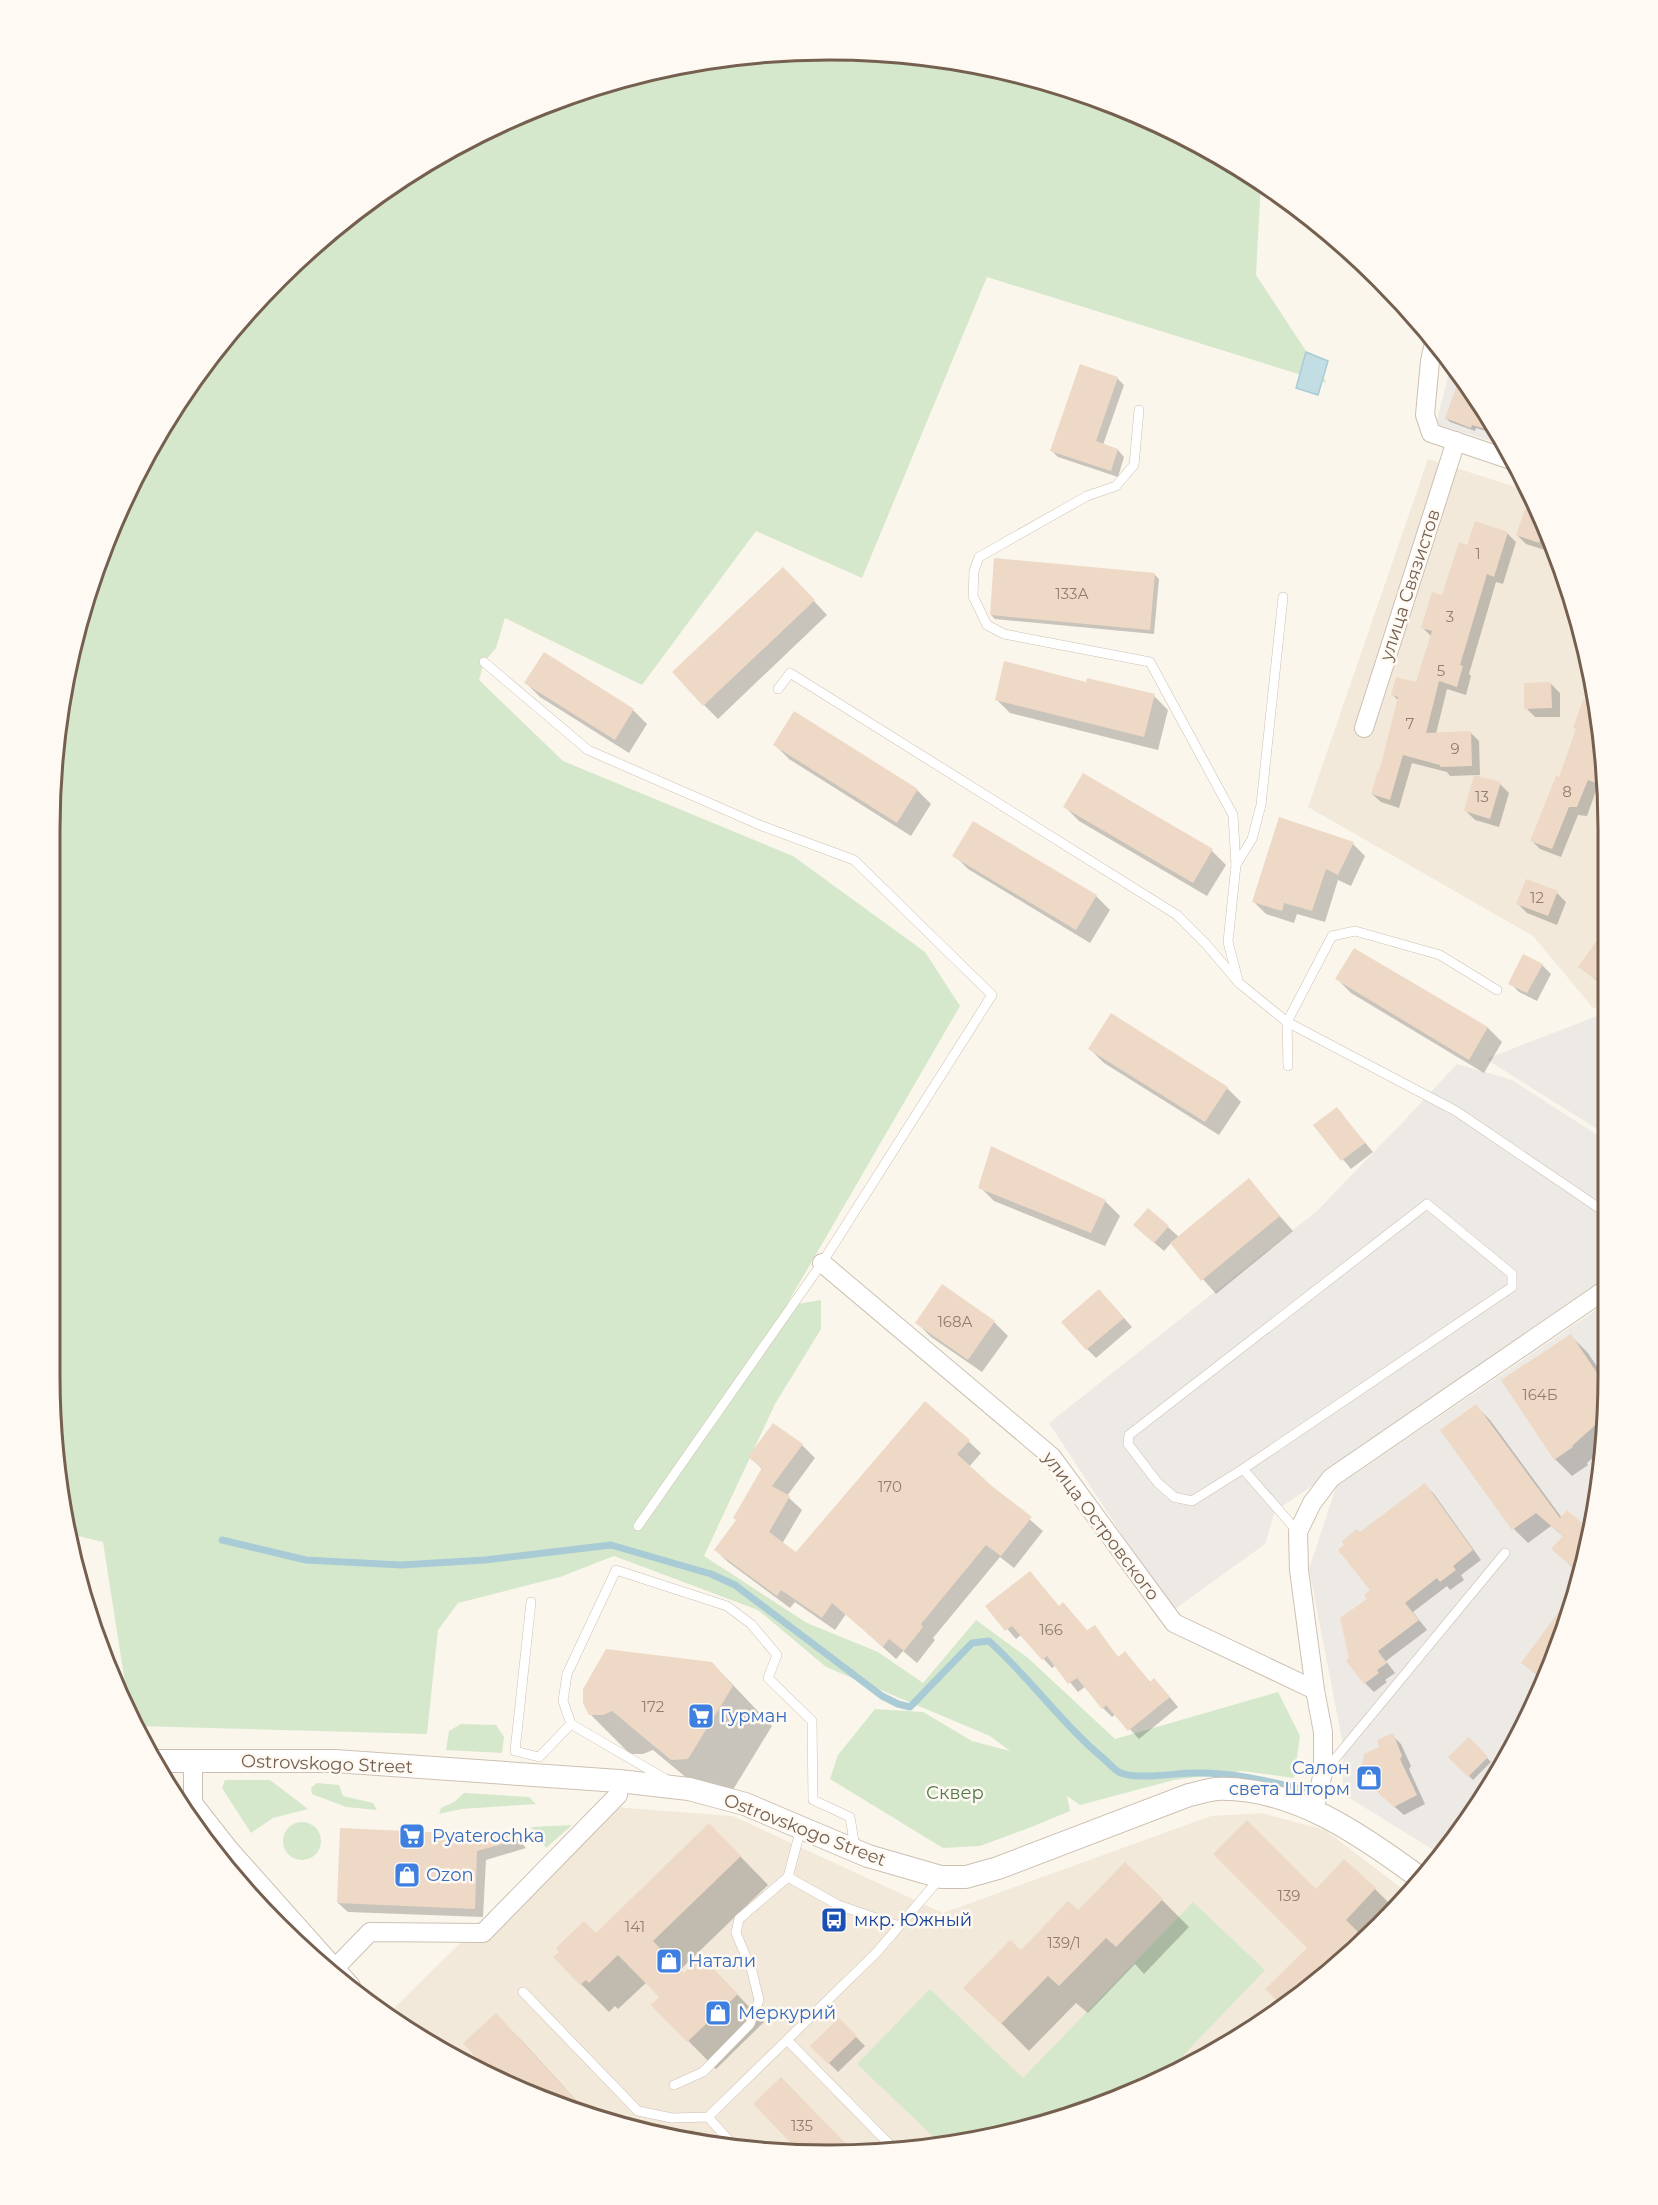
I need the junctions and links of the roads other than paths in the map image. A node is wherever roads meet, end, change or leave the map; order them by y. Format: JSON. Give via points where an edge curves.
{"nodes":[{"id":1,"x":1432,"y":352,"type":"edge"},
{"id":2,"x":1139,"y":410,"type":"dead end"},
{"id":3,"x":1456,"y":441,"type":"junction"},
{"id":4,"x":1501,"y":457,"type":"edge"},
{"id":5,"x":1282,"y":597,"type":"dead end"},
{"id":6,"x":484,"y":662,"type":"dead end"},
{"id":7,"x":778,"y":689,"type":"dead end"},
{"id":8,"x":1364,"y":728,"type":"dead end"},
{"id":9,"x":1236,"y":865,"type":"junction"},
{"id":10,"x":1239,"y":983,"type":"junction"},
{"id":11,"x":1497,"y":990,"type":"dead end"},
{"id":12,"x":1287,"y":1022,"type":"junction"},
{"id":13,"x":1288,"y":1066,"type":"dead end"},
{"id":14,"x":1598,"y":1207,"type":"edge"},
{"id":15,"x":822,"y":1263,"type":"junction"},
{"id":16,"x":1598,"y":1295,"type":"edge"},
{"id":17,"x":1243,"y":1469,"type":"junction"},
{"id":18,"x":638,"y":1526,"type":"dead end"},
{"id":19,"x":1298,"y":1532,"type":"junction"},
{"id":20,"x":1505,"y":1553,"type":"dead end"},
{"id":21,"x":531,"y":1602,"type":"dead end"},
{"id":22,"x":1315,"y":1690,"type":"junction"},
{"id":23,"x":571,"y":1724,"type":"junction"},
{"id":24,"x":164,"y":1761,"type":"edge"},
{"id":25,"x":193,"y":1762,"type":"junction"},
{"id":26,"x":525,"y":1764,"type":"junction"},
{"id":27,"x":1323,"y":1773,"type":"junction"},
{"id":28,"x":619,"y":1781,"type":"junction"},
{"id":29,"x":682,"y":1789,"type":"junction"},
{"id":30,"x":187,"y":1798,"type":"edge"},
{"id":31,"x":1314,"y":1811,"type":"junction"},
{"id":32,"x":801,"y":1826,"type":"junction"},
{"id":33,"x":856,"y":1850,"type":"junction"},
{"id":34,"x":1414,"y":1874,"type":"edge"},
{"id":35,"x":788,"y":1876,"type":"junction"},
{"id":36,"x":941,"y":1877,"type":"junction"},
{"id":37,"x":248,"y":1880,"type":"edge"},
{"id":38,"x":899,"y":1926,"type":"junction"},
{"id":39,"x":314,"y":1947,"type":"edge"},
{"id":40,"x":337,"y":1966,"type":"edge"},
{"id":41,"x":523,"y":1992,"type":"dead end"},
{"id":42,"x":787,"y":2040,"type":"junction"},
{"id":43,"x":674,"y":2085,"type":"dead end"},
{"id":44,"x":708,"y":2117,"type":"junction"},
{"id":45,"x":726,"y":2138,"type":"edge"},
{"id":46,"x":887,"y":2142,"type":"edge"}],
"edges":[{"from":1,"to":3,"type":"street","via":[[1425,415],[1431,433]]},
{"from":2,"to":9,"type":"lane","via":[[1134,465],[1116,486],[1087,496],[979,557],[973,596],[987,625],[1004,633],[1150,662],[1233,815]]},
{"from":3,"to":4,"type":"street"},
{"from":3,"to":8,"type":"street","name":"улица Связистов"},
{"from":5,"to":9,"type":"lane","via":[[1261,805],[1252,839]]},
{"from":6,"to":15,"type":"lane","via":[[588,750],[762,826],[854,860],[992,995]]},
{"from":7,"to":10,"type":"lane","via":[[790,673],[1177,915]]},
{"from":9,"to":10,"type":"lane","via":[[1228,942]]},
{"from":10,"to":12,"type":"lane"},
{"from":11,"to":12,"type":"lane","via":[[1440,955],[1355,931],[1332,936]]},
{"from":12,"to":13,"type":"lane"},
{"from":12,"to":14,"type":"lane","via":[[1456,1111]]},
{"from":15,"to":18,"type":"lane"},
{"from":15,"to":22,"type":"street","name":"улица Островского","via":[[1052,1457],[1174,1623]]},
{"from":16,"to":19,"type":"street","via":[[1331,1478],[1312,1503]]},
{"from":17,"to":17,"type":"lane","via":[[1512,1287],[1512,1274],[1426,1204],[1129,1435],[1128,1444],[1174,1497],[1192,1501]]},
{"from":17,"to":19,"type":"lane"},
{"from":19,"to":22,"type":"street","via":[[1299,1570]]},
{"from":20,"to":27,"type":"lane"},
{"from":21,"to":26,"type":"lane","via":[[514,1751]]},
{"from":22,"to":27,"type":"street","via":[[1323,1732]]},
{"from":23,"to":26,"type":"lane","via":[[539,1757]]},
{"from":23,"to":29,"type":"lane"},
{"from":23,"to":33,"type":"lane","via":[[563,1701],[567,1674],[616,1570],[727,1606],[751,1624],[777,1655],[768,1678],[812,1721],[813,1800],[850,1817]]},
{"from":24,"to":25,"type":"street","name":"Ostrovskogo Street"},
{"from":25,"to":26,"type":"street","name":"Ostrovskogo Street"},
{"from":25,"to":30,"type":"street"},
{"from":26,"to":28,"type":"street","name":"Ostrovskogo Street"},
{"from":27,"to":31,"type":"street"},
{"from":28,"to":29,"type":"street","name":"Ostrovskogo Street"},
{"from":28,"to":40,"type":"street","via":[[618,1795],[483,1933],[370,1932]]},
{"from":29,"to":32,"type":"street","name":"Ostrovskogo Street","via":[[745,1804]]},
{"from":31,"to":34,"type":"street","name":"Ostrovskogo Street"},
{"from":31,"to":36,"type":"street","name":"Ostrovskogo Street","via":[[1277,1798],[1214,1789],[998,1868],[966,1877]]},
{"from":32,"to":33,"type":"street","name":"Ostrovskogo Street"},
{"from":32,"to":35,"type":"lane"},
{"from":33,"to":36,"type":"street","name":"Ostrovskogo Street"},
{"from":35,"to":38,"type":"lane","via":[[838,1905]]},
{"from":35,"to":43,"type":"lane","via":[[739,1919],[736,1933],[759,2000],[750,2024],[703,2072]]},
{"from":36,"to":38,"type":"lane"},
{"from":37,"to":39,"type":"street"},
{"from":38,"to":42,"type":"lane"},
{"from":41,"to":44,"type":"lane","via":[[638,2111],[672,2118]]},
{"from":42,"to":44,"type":"lane"},
{"from":42,"to":46,"type":"lane"},
{"from":44,"to":45,"type":"lane"}]}
